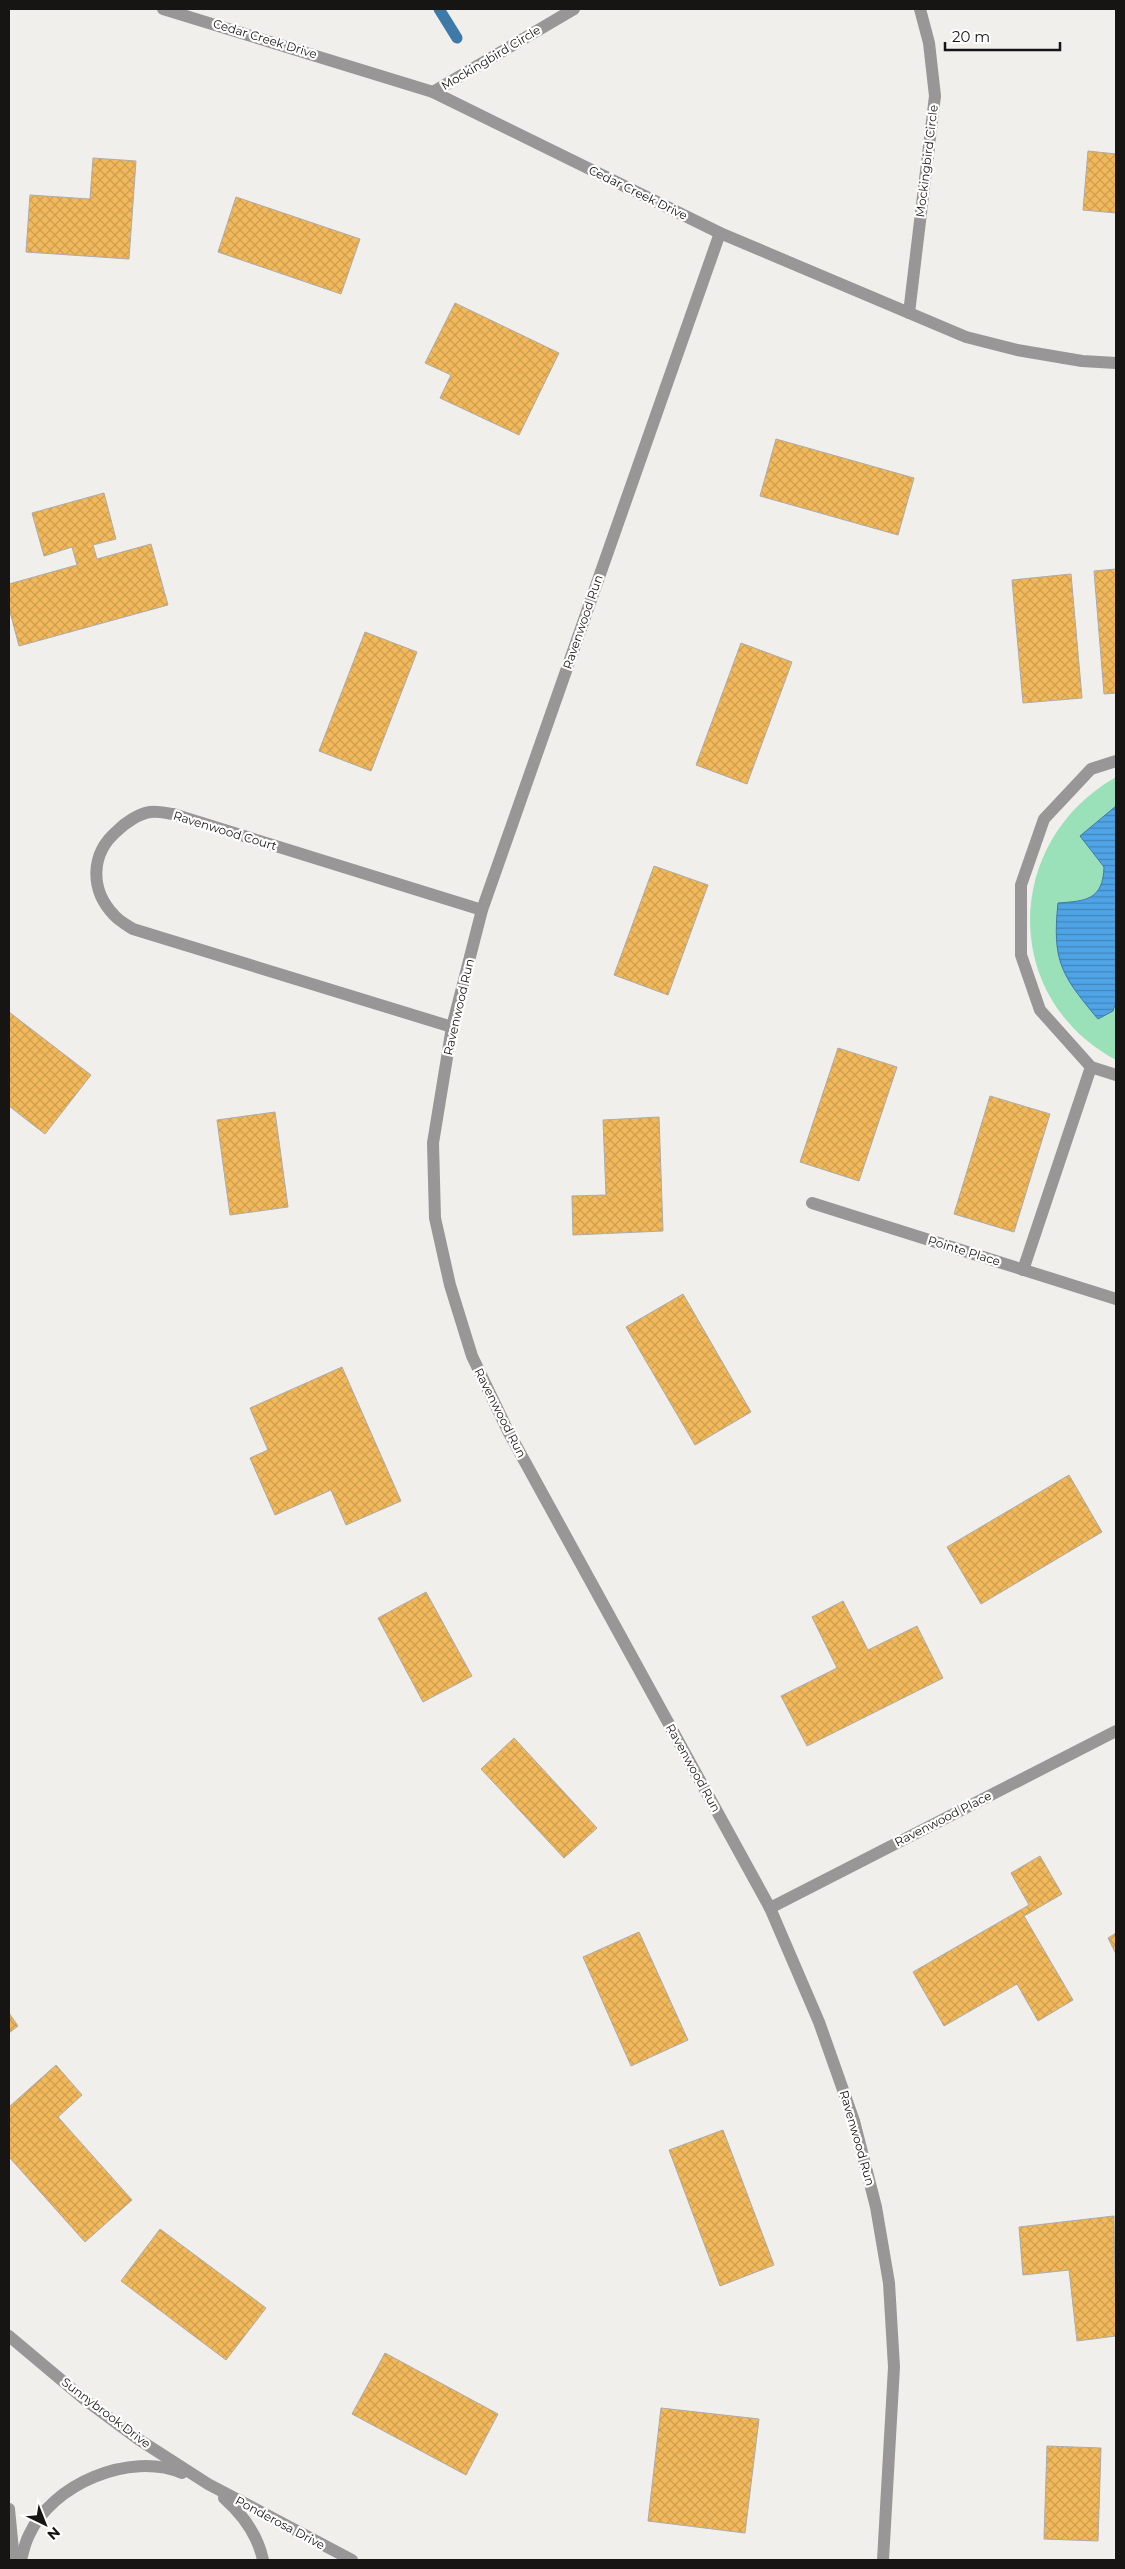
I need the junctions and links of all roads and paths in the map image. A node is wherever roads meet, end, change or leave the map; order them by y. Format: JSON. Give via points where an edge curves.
{"nodes":[{"id":1,"x":163,"y":9,"type":"edge"},
{"id":2,"x":574,"y":9,"type":"edge"},
{"id":3,"x":920,"y":9,"type":"edge"},
{"id":4,"x":433,"y":92,"type":"junction"},
{"id":5,"x":720,"y":233,"type":"junction"},
{"id":6,"x":909,"y":313,"type":"junction"},
{"id":7,"x":1116,"y":363,"type":"edge"},
{"id":8,"x":1116,"y":761,"type":"edge"},
{"id":9,"x":482,"y":910,"type":"junction"},
{"id":10,"x":452,"y":1027,"type":"junction"},
{"id":11,"x":1091,"y":1067,"type":"junction"},
{"id":12,"x":1116,"y":1074,"type":"edge"},
{"id":13,"x":812,"y":1203,"type":"dead end"},
{"id":14,"x":1024,"y":1270,"type":"junction"},
{"id":15,"x":1116,"y":1299,"type":"edge"},
{"id":16,"x":1116,"y":1731,"type":"edge"},
{"id":17,"x":770,"y":1908,"type":"junction"},
{"id":18,"x":9,"y":2336,"type":"edge"},
{"id":19,"x":208,"y":2484,"type":"junction"},
{"id":20,"x":9,"y":2509,"type":"edge"},
{"id":21,"x":14,"y":2560,"type":"edge"},
{"id":22,"x":21,"y":2560,"type":"edge"},
{"id":23,"x":263,"y":2560,"type":"edge"},
{"id":24,"x":352,"y":2560,"type":"edge"},
{"id":25,"x":882,"y":2560,"type":"edge"}],
"edges":[{"from":1,"to":4,"type":"street","name":"Cedar Creek Drive"},
{"from":2,"to":4,"type":"street","name":"Mockingbird Circle"},
{"from":3,"to":6,"type":"street","name":"Mockingbird Circle","via":[[929,43],[935,96]]},
{"from":4,"to":5,"type":"street","name":"Cedar Creek Drive"},
{"from":5,"to":6,"type":"street","name":"Cedar Creek Drive"},
{"from":5,"to":9,"type":"street","name":"Ravenwood Run"},
{"from":6,"to":7,"type":"street","name":"Cedar Creek Drive","via":[[966,337],[1017,350]]},
{"from":8,"to":11,"type":"street","via":[[1091,769],[1044,819],[1021,885],[1021,955],[1040,1010]]},
{"from":9,"to":10,"type":"street","name":"Ravenwood Run"},
{"from":9,"to":10,"type":"street","name":"Ravenwood Court","via":[[173,814],[149,812],[126,822],[110,837],[97,858],[95,877],[101,895],[114,915],[133,929]]},
{"from":10,"to":17,"type":"street","name":"Ravenwood Run","via":[[433,1143],[435,1218],[450,1285],[472,1356],[508,1431]]},
{"from":11,"to":12,"type":"street"},
{"from":11,"to":14,"type":"street"},
{"from":13,"to":14,"type":"street","name":"Pointe Place"},
{"from":14,"to":15,"type":"street","name":"Pointe Place"},
{"from":16,"to":17,"type":"street","name":"Ravenwood Place"},
{"from":17,"to":25,"type":"street","name":"Ravenwood Run","via":[[822,2031],[854,2121],[876,2206],[888,2283],[894,2367]]},
{"from":18,"to":19,"type":"street","name":"Sunnybrook Drive","via":[[84,2399]]},
{"from":19,"to":22,"type":"street","via":[[170,2468],[128,2466],[89,2477],[54,2501],[29,2534]]},
{"from":19,"to":23,"type":"street","via":[[240,2512]]},
{"from":19,"to":24,"type":"street","name":"Ponderosa Drive"},
{"from":20,"to":21,"type":"street"}]}
